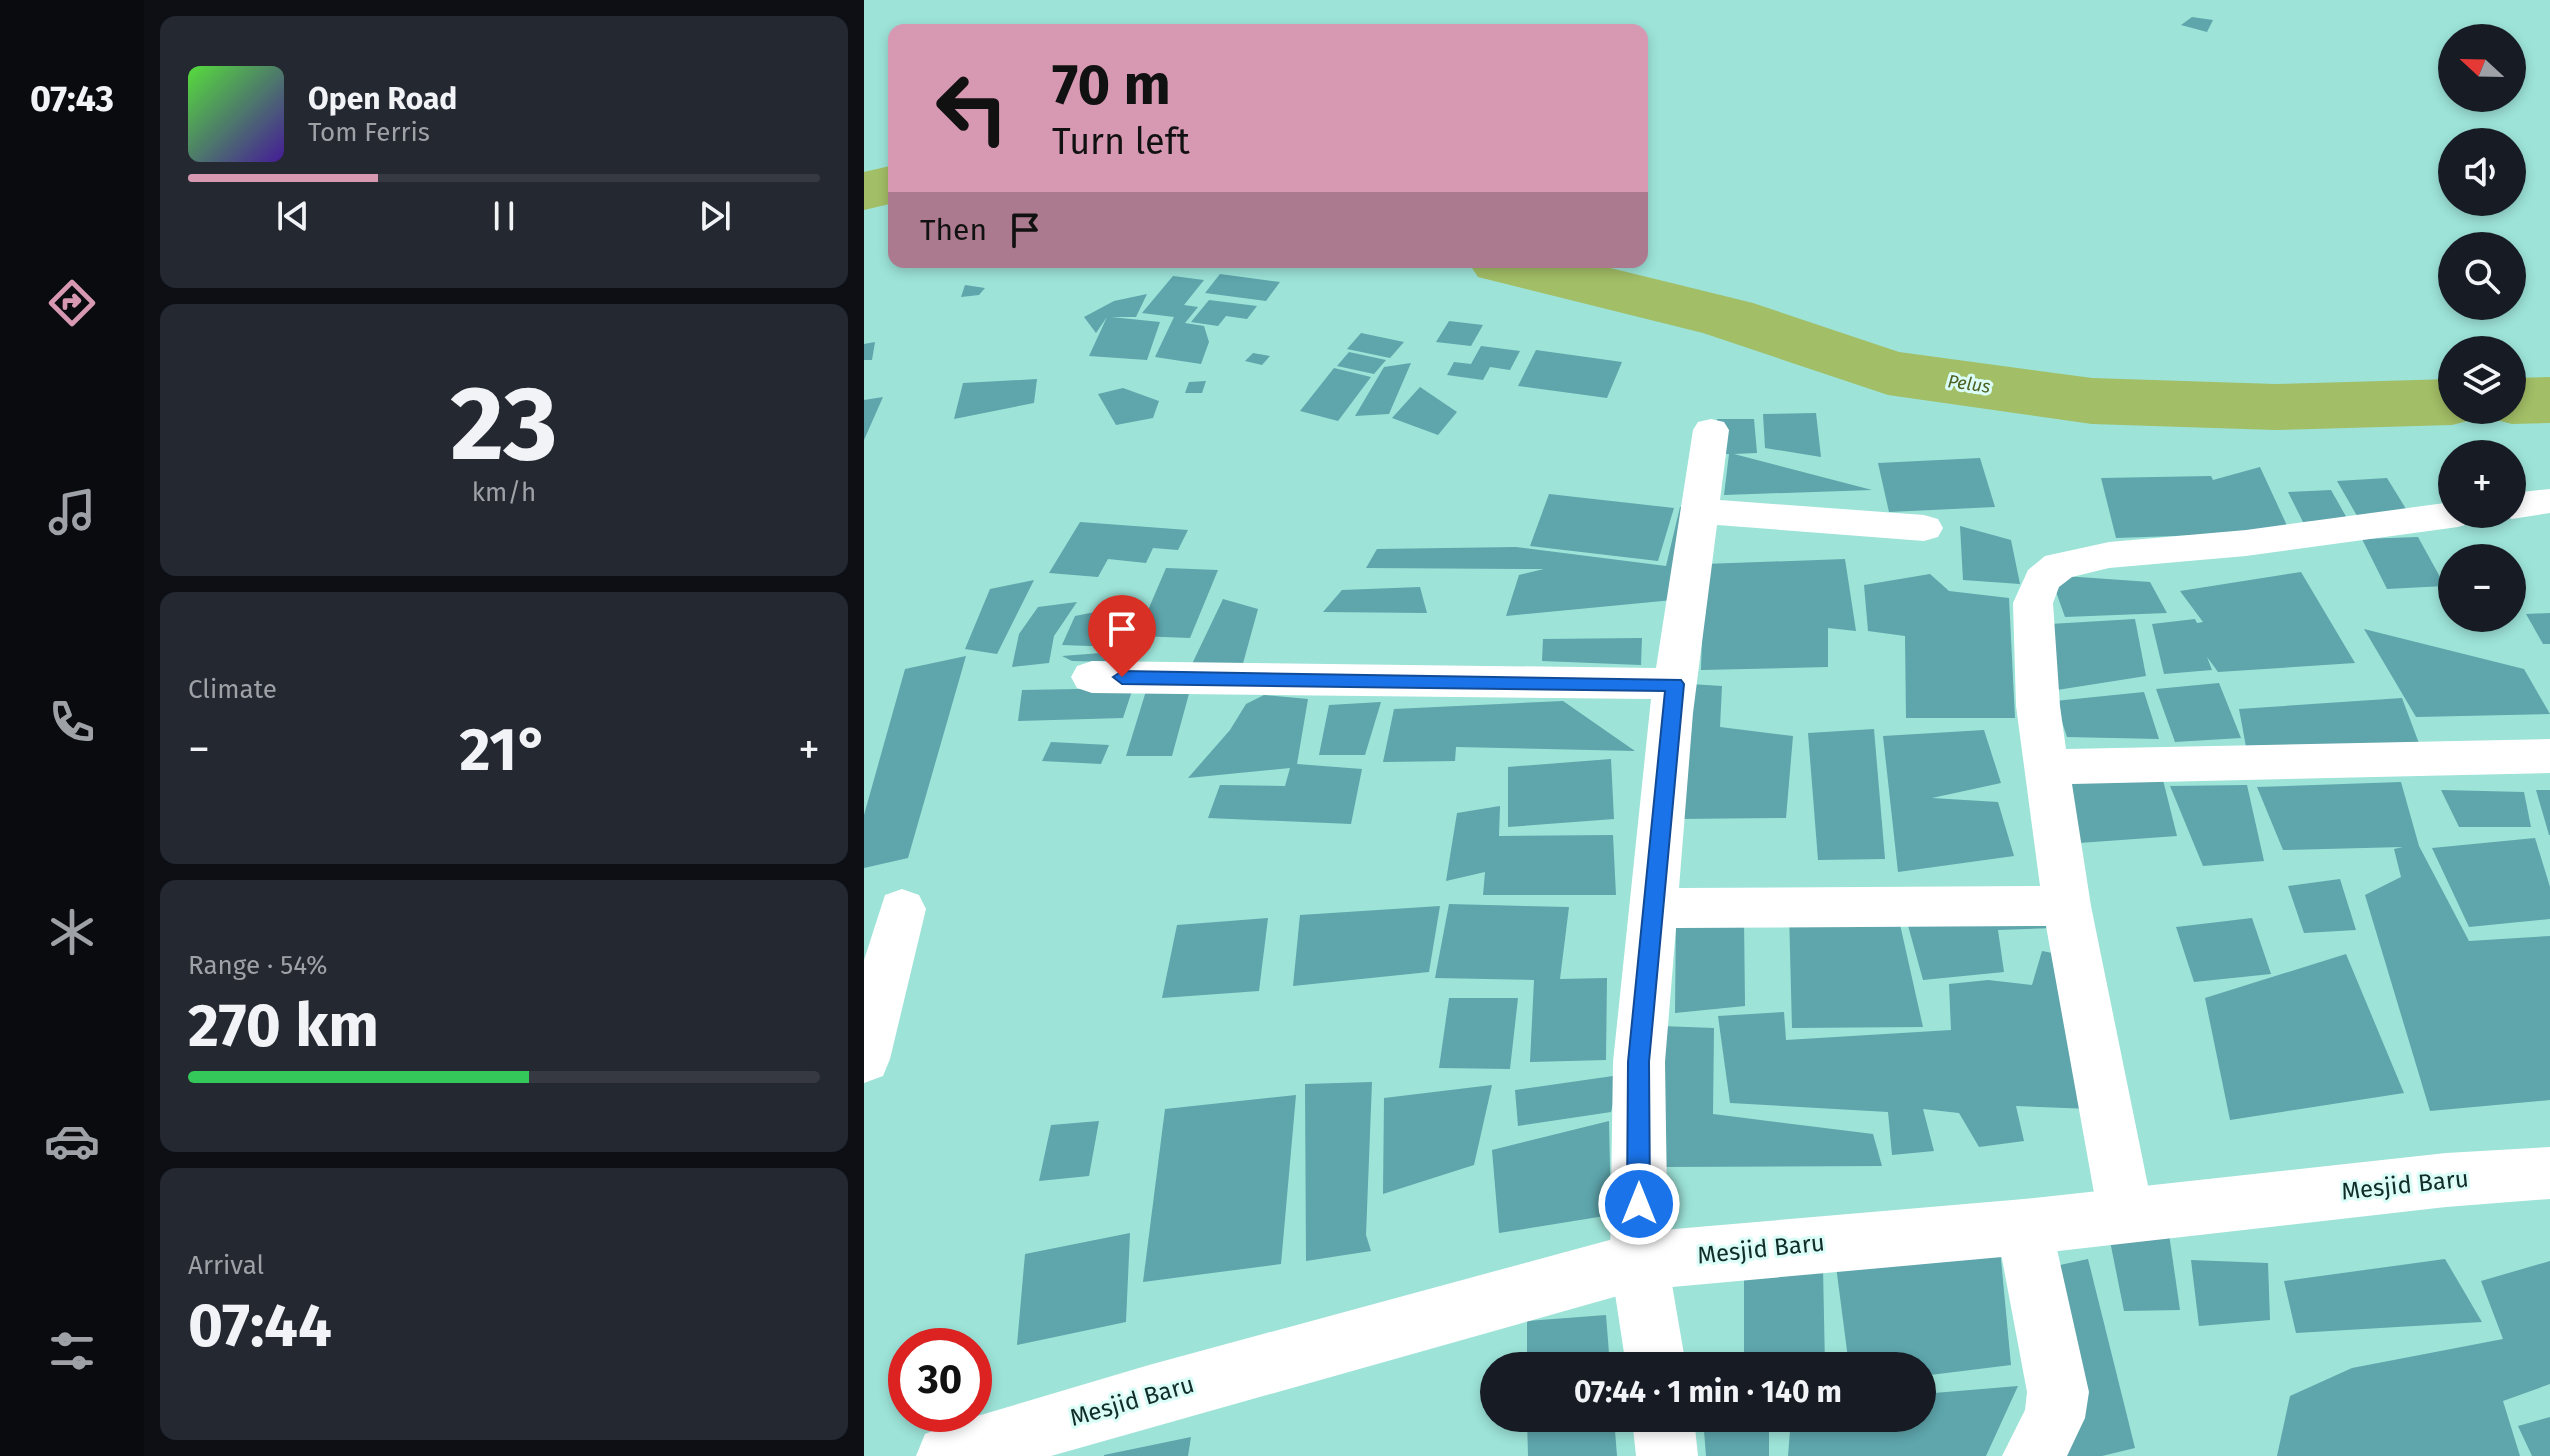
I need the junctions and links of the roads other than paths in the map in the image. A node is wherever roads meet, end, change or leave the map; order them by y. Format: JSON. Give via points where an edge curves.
{"nodes":[{"id":1,"x":1711,"y":430,"type":"dead end"},
{"id":2,"x":2550,"y":501,"type":"edge"},
{"id":3,"x":2526,"y":504,"type":"edge"},
{"id":4,"x":1700,"y":511,"type":"junction"},
{"id":5,"x":2438,"y":517,"type":"edge"},
{"id":6,"x":1924,"y":528,"type":"dead end"},
{"id":7,"x":1092,"y":677,"type":"dead end"},
{"id":8,"x":1675,"y":684,"type":"junction"},
{"id":9,"x":2550,"y":756,"type":"edge"},
{"id":10,"x":2046,"y":766,"type":"junction"},
{"id":11,"x":2067,"y":906,"type":"junction"},
{"id":12,"x":1652,"y":908,"type":"junction"},
{"id":13,"x":902,"y":909,"type":"dead end"},
{"id":14,"x":864,"y":1059,"type":"edge"},
{"id":15,"x":2550,"y":1173,"type":"edge"},
{"id":16,"x":2126,"y":1215,"type":"junction"},
{"id":17,"x":2024,"y":1227,"type":"junction"},
{"id":18,"x":1639,"y":1261,"type":"junction"},
{"id":19,"x":1654,"y":1352,"type":"edge"},
{"id":20,"x":1664,"y":1432,"type":"edge"},
{"id":21,"x":947,"y":1456,"type":"edge"},
{"id":22,"x":1667,"y":1456,"type":"edge"},
{"id":23,"x":2033,"y":1456,"type":"edge"}],
"edges":[{"from":1,"to":4,"type":"street"},
{"from":2,"to":3,"type":"street"},
{"from":4,"to":6,"type":"street"},
{"from":4,"to":8,"type":"street"},
{"from":5,"to":10,"type":"street","via":[[2109,555],[2059,566],[2042,580],[2033,603]]},
{"from":7,"to":8,"type":"street"},
{"from":8,"to":12,"type":"street"},
{"from":9,"to":10,"type":"street"},
{"from":10,"to":11,"type":"street"},
{"from":11,"to":12,"type":"street"},
{"from":11,"to":16,"type":"street"},
{"from":12,"to":18,"type":"street","via":[[1639,1062]]},
{"from":13,"to":14,"type":"street"},
{"from":15,"to":16,"type":"street","name":"Mesjid Baru"},
{"from":16,"to":17,"type":"street","name":"Mesjid Baru"},
{"from":17,"to":18,"type":"street","name":"Mesjid Baru"},
{"from":17,"to":23,"type":"street","via":[[2058,1392],[2054,1418]]},
{"from":18,"to":19,"type":"street"},
{"from":18,"to":21,"type":"street","name":"Mesjid Baru"},
{"from":20,"to":22,"type":"street"}]}
